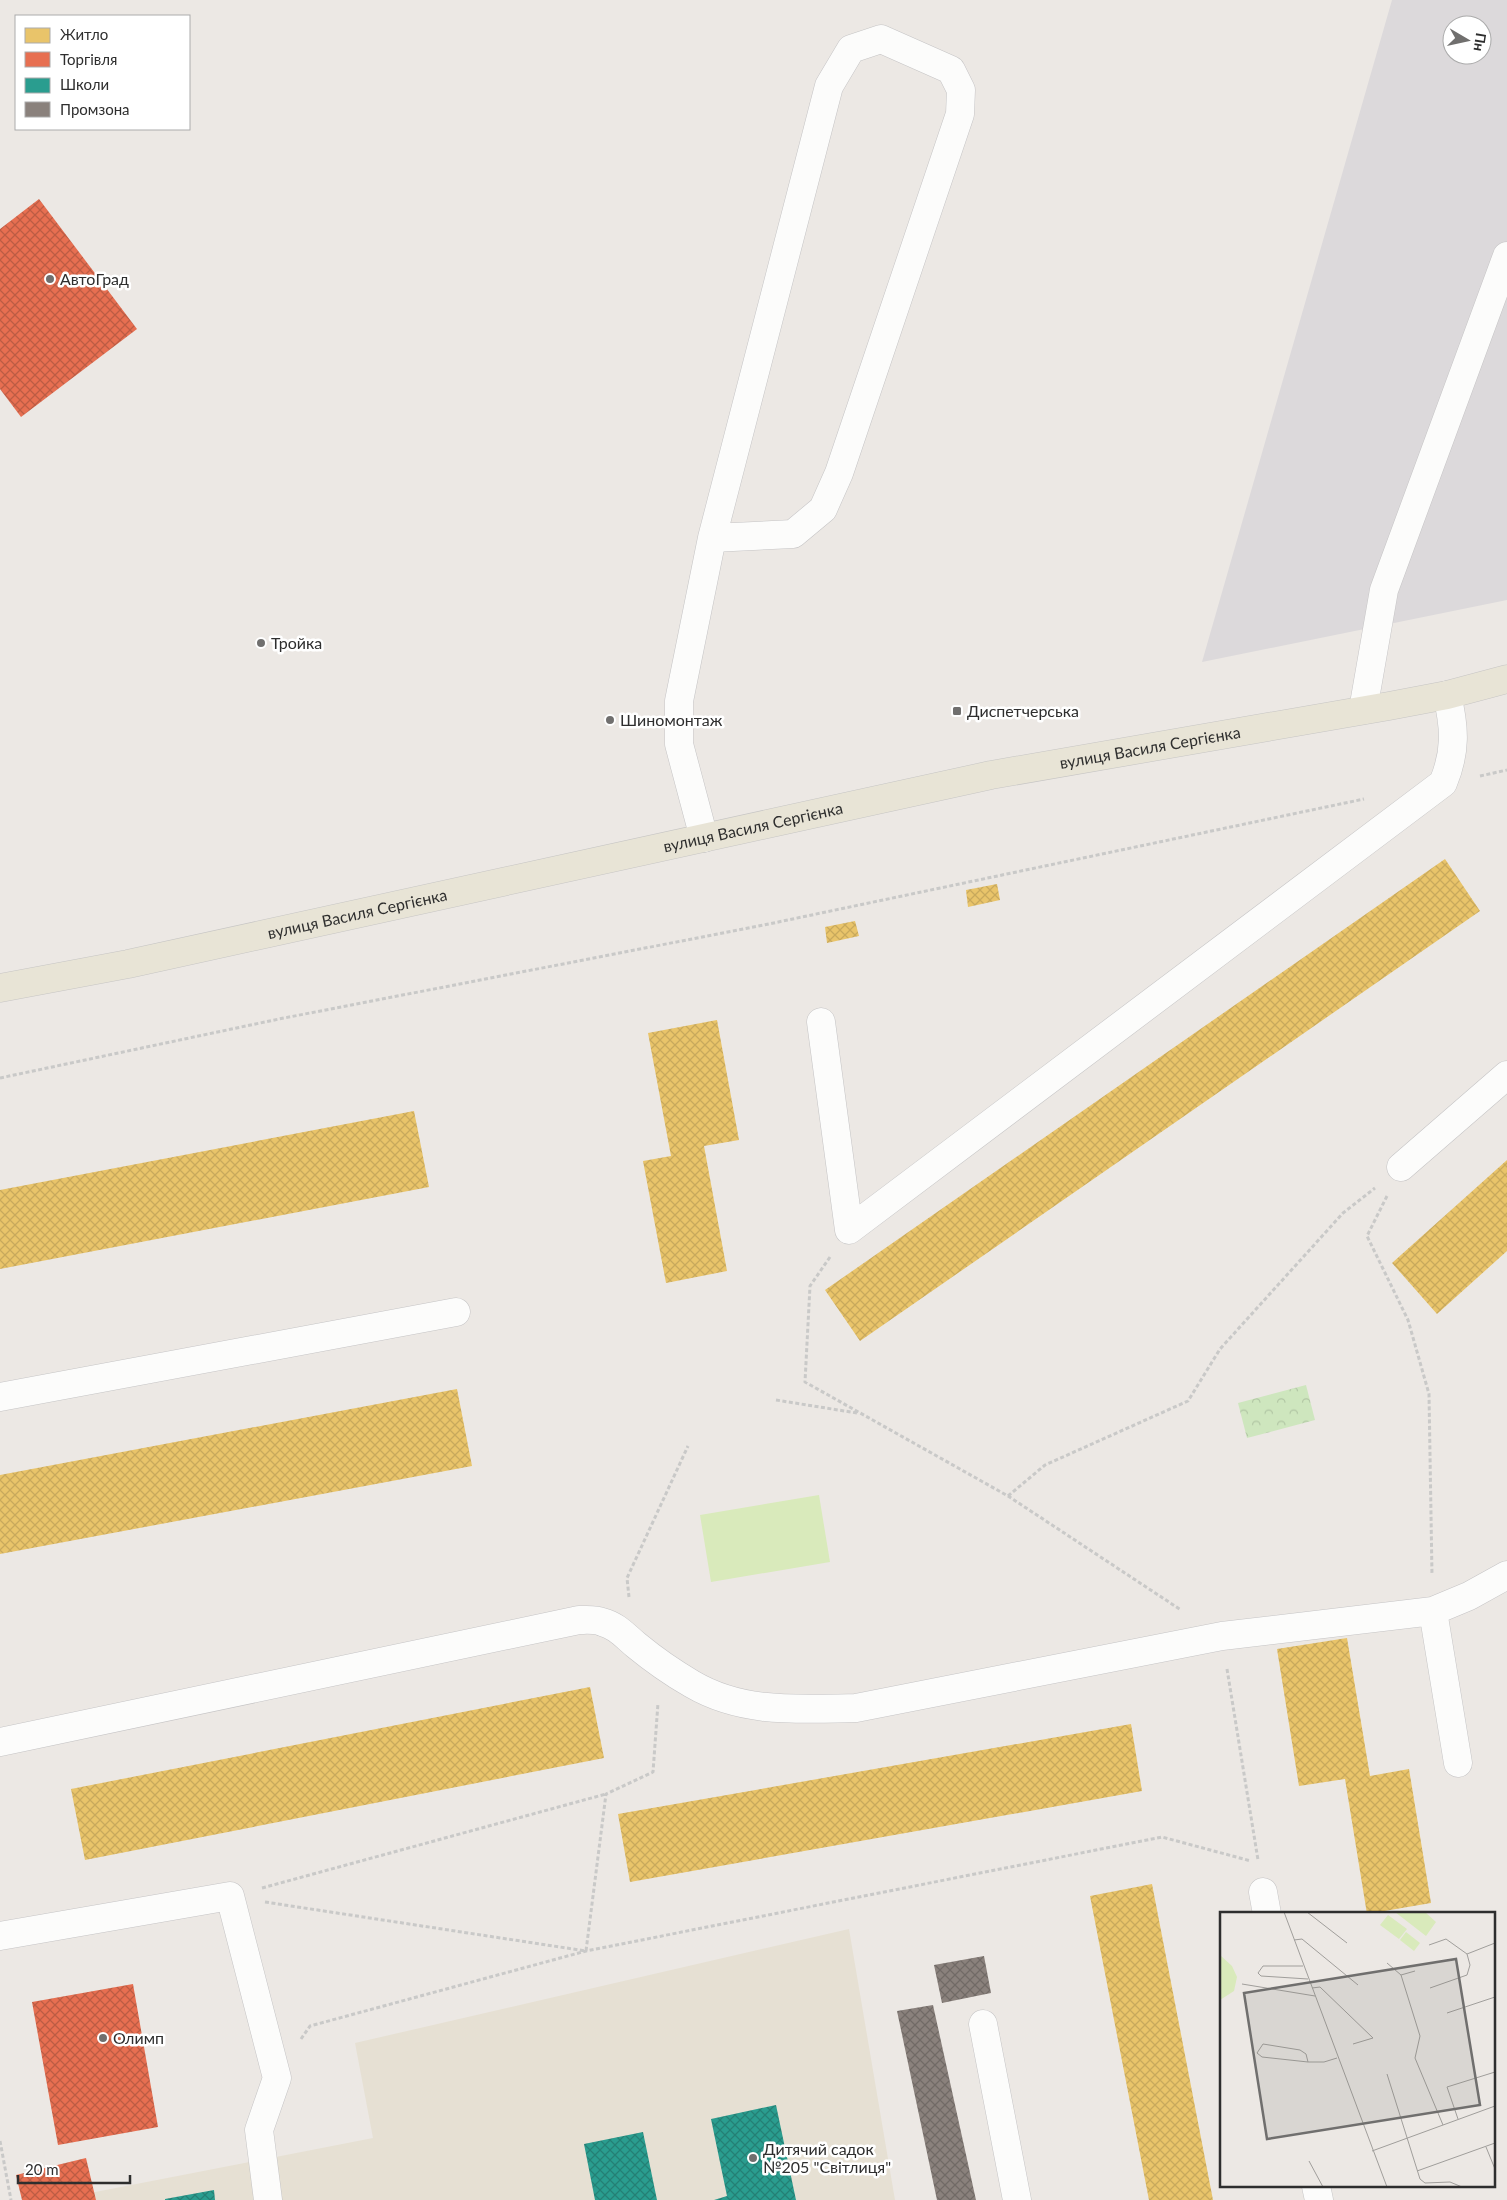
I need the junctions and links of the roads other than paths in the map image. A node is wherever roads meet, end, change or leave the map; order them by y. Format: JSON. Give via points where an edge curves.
{"nodes":[{"id":1,"x":1507,"y":256,"type":"edge"},
{"id":2,"x":712,"y":538,"type":"junction"},
{"id":3,"x":1507,"y":679,"type":"edge"},
{"id":4,"x":1447,"y":695,"type":"junction"},
{"id":5,"x":1363,"y":710,"type":"junction"},
{"id":6,"x":704,"y":838,"type":"junction"},
{"id":7,"x":0,"y":988,"type":"edge"},
{"id":8,"x":822,"y":1022,"type":"dead end"},
{"id":9,"x":1507,"y":1074,"type":"edge"},
{"id":10,"x":1401,"y":1167,"type":"road end"},
{"id":11,"x":456,"y":1312,"type":"dead end"},
{"id":12,"x":0,"y":1397,"type":"edge"},
{"id":13,"x":1507,"y":1575,"type":"edge"},
{"id":14,"x":1433,"y":1611,"type":"junction"},
{"id":15,"x":0,"y":1742,"type":"edge"},
{"id":16,"x":1458,"y":1763,"type":"dead end"},
{"id":17,"x":0,"y":1936,"type":"edge"},
{"id":18,"x":983,"y":2024,"type":"dead end"},
{"id":19,"x":268,"y":2200,"type":"edge"},
{"id":20,"x":1016,"y":2200,"type":"edge"}],
"edges":[{"from":1,"to":5,"type":"lane","via":[[1384,590]]},
{"from":2,"to":2,"type":"lane","via":[[829,86],[851,49],[881,39],[951,70],[961,90],[960,114],[839,473],[822,509],[793,534]]},
{"from":2,"to":6,"type":"lane","via":[[680,701],[679,744]]},
{"from":3,"to":4,"type":"main road","name":"вулиця Василя Сергієнка"},
{"from":4,"to":5,"type":"main road","name":"вулиця Василя Сергієнка"},
{"from":4,"to":8,"type":"lane","via":[[1453,742],[1451,763],[1443,783],[849,1230]]},
{"from":5,"to":6,"type":"main road","name":"вулиця Василя Сергієнка","via":[[991,775]]},
{"from":6,"to":7,"type":"main road","name":"вулиця Василя Сергієнка","via":[[128,964]]},
{"from":9,"to":10,"type":"lane"},
{"from":11,"to":12,"type":"lane"},
{"from":13,"to":14,"type":"lane"},
{"from":14,"to":15,"type":"lane","via":[[1222,1636],[856,1708],[757,1708],[726,1699],[693,1685],[620,1630],[600,1621],[579,1620]]},
{"from":14,"to":16,"type":"lane"},
{"from":17,"to":19,"type":"lane","via":[[230,1896],[277,2078],[259,2130]]},
{"from":18,"to":20,"type":"lane"}]}
